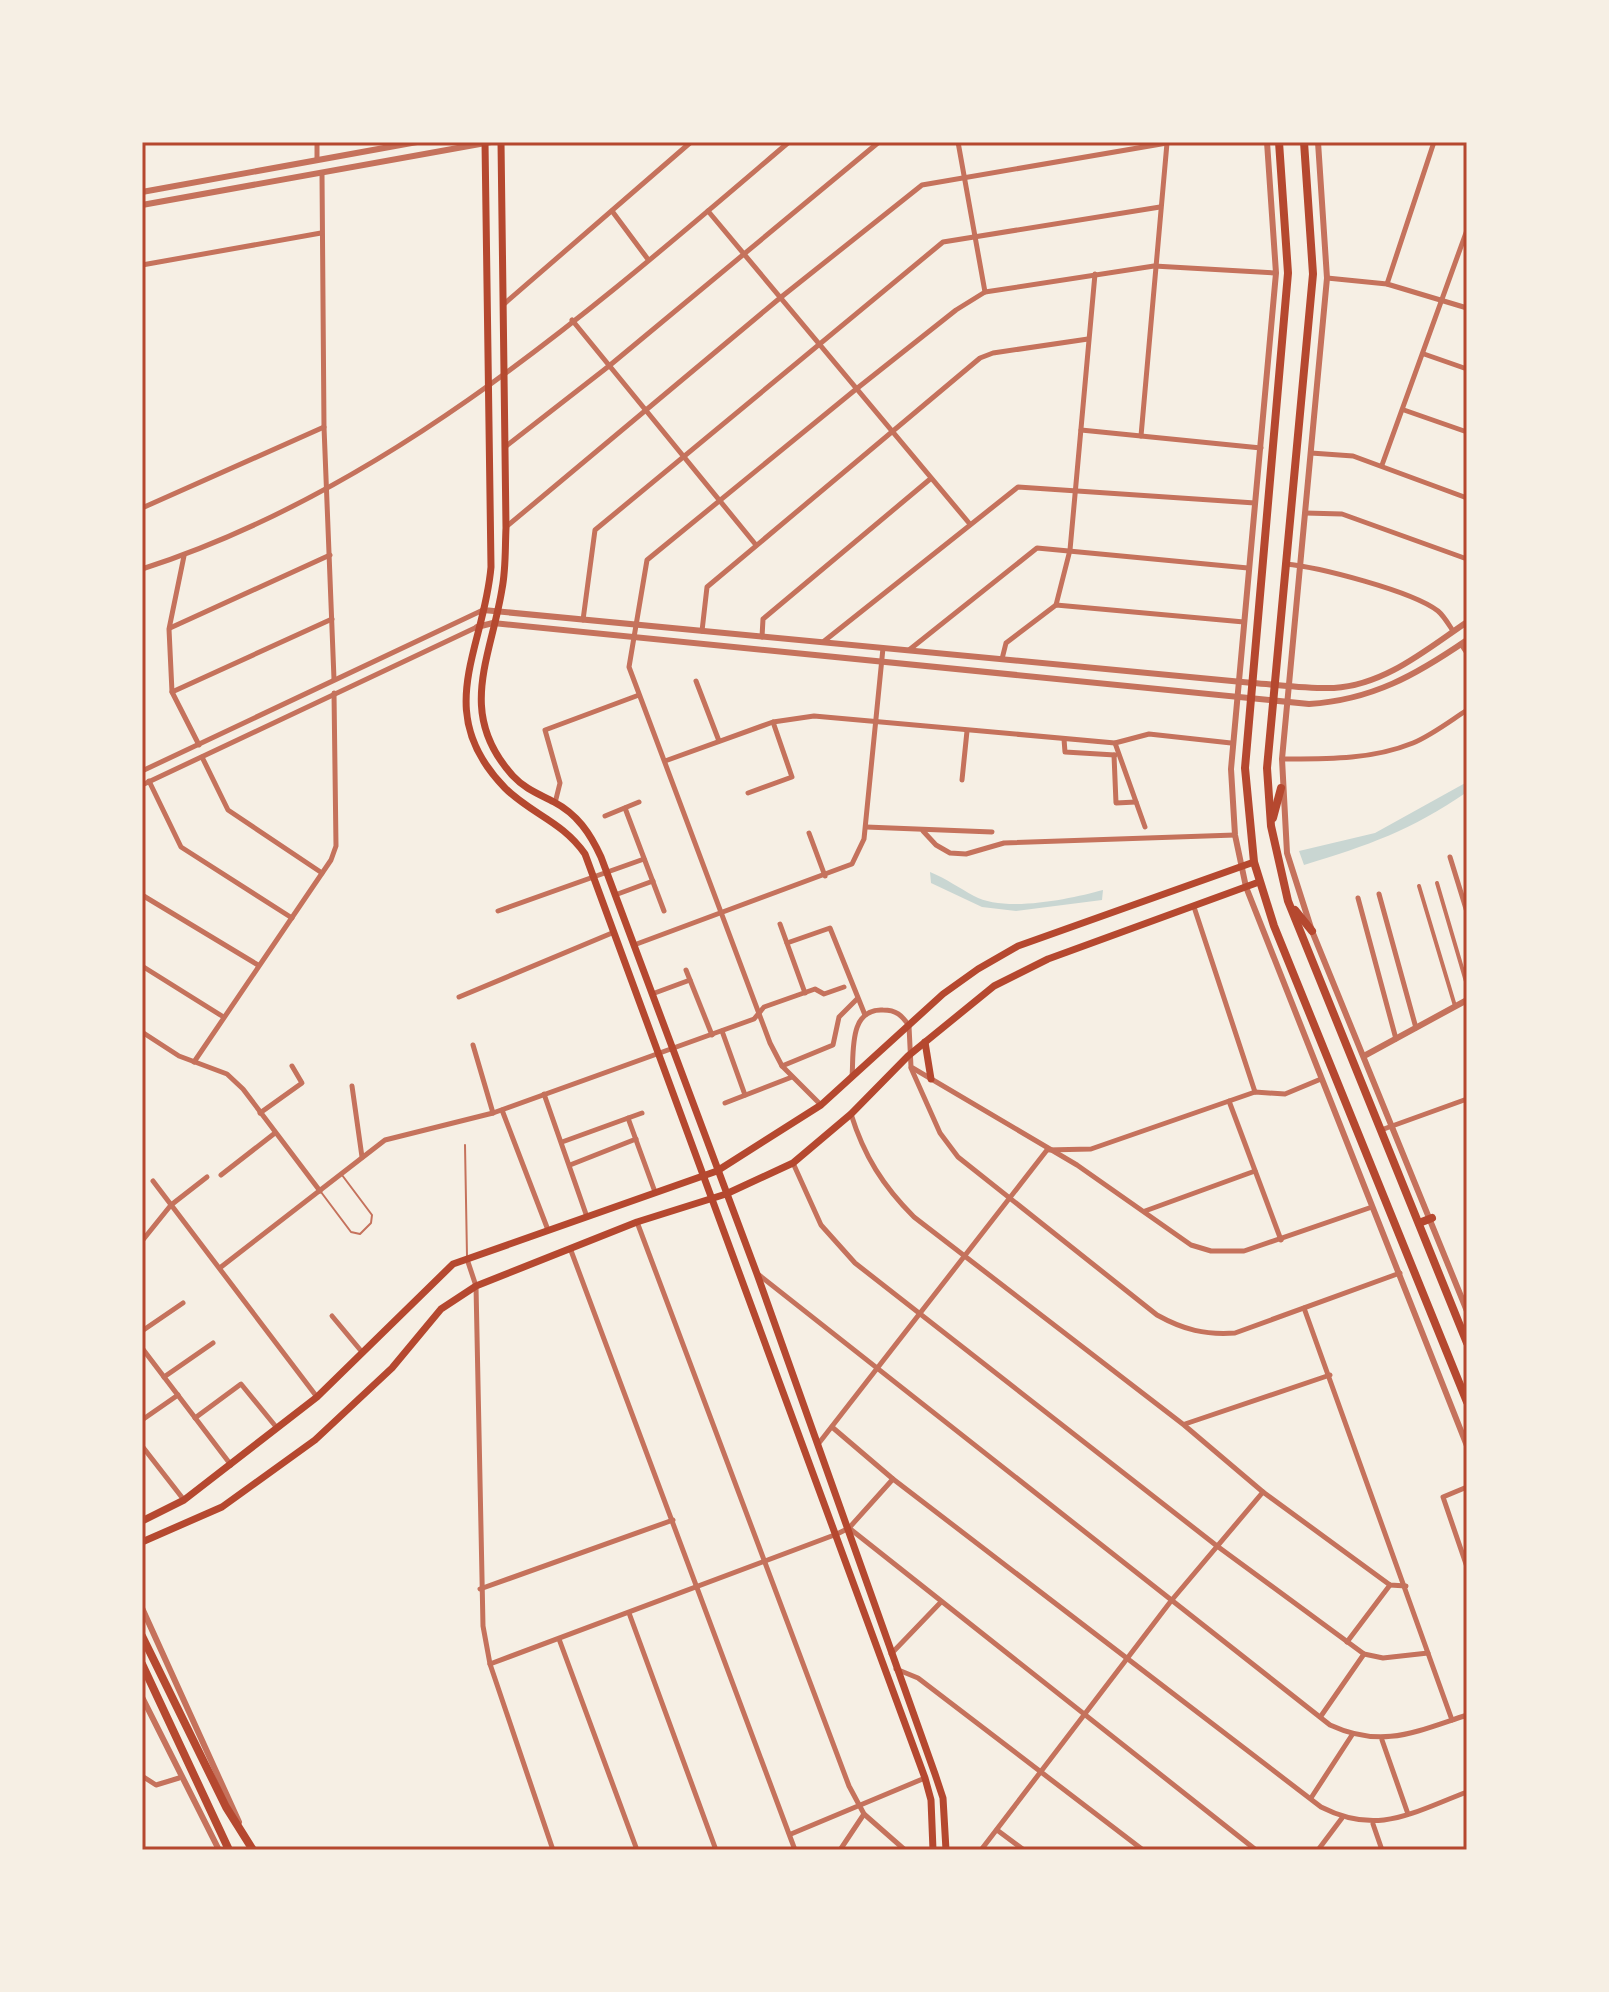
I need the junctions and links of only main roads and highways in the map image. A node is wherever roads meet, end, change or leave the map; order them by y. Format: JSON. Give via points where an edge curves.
{"nodes":[{"id":1,"x":487,"y":142,"type":"edge"},
{"id":2,"x":501,"y":142,"type":"edge"},
{"id":3,"x":1279,"y":142,"type":"edge"},
{"id":4,"x":1304,"y":142,"type":"edge"},
{"id":5,"x":1282,"y":179,"type":"junction"},
{"id":6,"x":1270,"y":180,"type":"road end"},
{"id":7,"x":1281,"y":788,"type":"road end"},
{"id":8,"x":1271,"y":826,"type":"junction"},
{"id":9,"x":1254,"y":862,"type":"junction"},
{"id":10,"x":1259,"y":882,"type":"junction"},
{"id":11,"x":1288,"y":901,"type":"junction"},
{"id":12,"x":1312,"y":931,"type":"road end"},
{"id":13,"x":925,"y":1042,"type":"junction"},
{"id":14,"x":931,"y":1079,"type":"road end"},
{"id":15,"x":1371,"y":1165,"type":"junction"},
{"id":16,"x":717,"y":1171,"type":"junction"},
{"id":17,"x":1360,"y":1171,"type":"road end"},
{"id":18,"x":706,"y":1176,"type":"junction"},
{"id":19,"x":726,"y":1194,"type":"junction"},
{"id":20,"x":714,"y":1198,"type":"junction"},
{"id":21,"x":1432,"y":1218,"type":"road end"},
{"id":22,"x":1419,"y":1223,"type":"junction"},
{"id":23,"x":1467,"y":1343,"type":"edge"},
{"id":24,"x":1467,"y":1402,"type":"edge"},
{"id":25,"x":142,"y":1521,"type":"edge"},
{"id":26,"x":142,"y":1542,"type":"edge"},
{"id":27,"x":142,"y":1636,"type":"edge"},
{"id":28,"x":142,"y":1664,"type":"edge"},
{"id":29,"x":229,"y":1850,"type":"edge"},
{"id":30,"x":253,"y":1850,"type":"edge"},
{"id":31,"x":933,"y":1850,"type":"edge"},
{"id":32,"x":946,"y":1850,"type":"edge"}],
"edges":[{"from":1,"to":18,"type":"main road","via":[[491,567],[466,691],[472,733],[505,787],[572,836],[585,854]]},
{"from":2,"to":16,"type":"main road","via":[[506,528],[498,609],[481,673],[487,732],[510,773],[582,824],[607,872]]},
{"from":3,"to":5,"type":"main road"},
{"from":4,"to":8,"type":"main road","via":[[1313,274],[1272,701],[1267,768]]},
{"from":5,"to":6,"type":"main road"},
{"from":5,"to":9,"type":"main road","via":[[1288,273],[1245,768]]},
{"from":7,"to":8,"type":"main road"},
{"from":8,"to":11,"type":"main road"},
{"from":9,"to":10,"type":"main road"},
{"from":9,"to":16,"type":"main road","via":[[1018,946],[943,994],[821,1105]]},
{"from":10,"to":13,"type":"main road","via":[[1017,973],[974,999]]},
{"from":10,"to":15,"type":"main road"},
{"from":11,"to":12,"type":"main road"},
{"from":11,"to":22,"type":"main road"},
{"from":13,"to":14,"type":"main road"},
{"from":13,"to":19,"type":"main road","via":[[793,1163]]},
{"from":15,"to":17,"type":"main road"},
{"from":15,"to":24,"type":"main road"},
{"from":16,"to":18,"type":"main road"},
{"from":16,"to":19,"type":"main road"},
{"from":18,"to":20,"type":"main road"},
{"from":18,"to":25,"type":"main road","via":[[467,1258],[443,1271],[317,1397],[232,1466]]},
{"from":19,"to":20,"type":"main road"},
{"from":19,"to":32,"type":"main road","via":[[943,1798]]},
{"from":20,"to":26,"type":"main road","via":[[637,1222],[476,1286],[441,1309],[383,1378],[315,1440],[222,1507]]},
{"from":20,"to":31,"type":"main road","via":[[925,1778]]},
{"from":21,"to":22,"type":"main road"},
{"from":22,"to":23,"type":"main road"},
{"from":27,"to":30,"type":"main road"},
{"from":28,"to":29,"type":"main road"}]}
